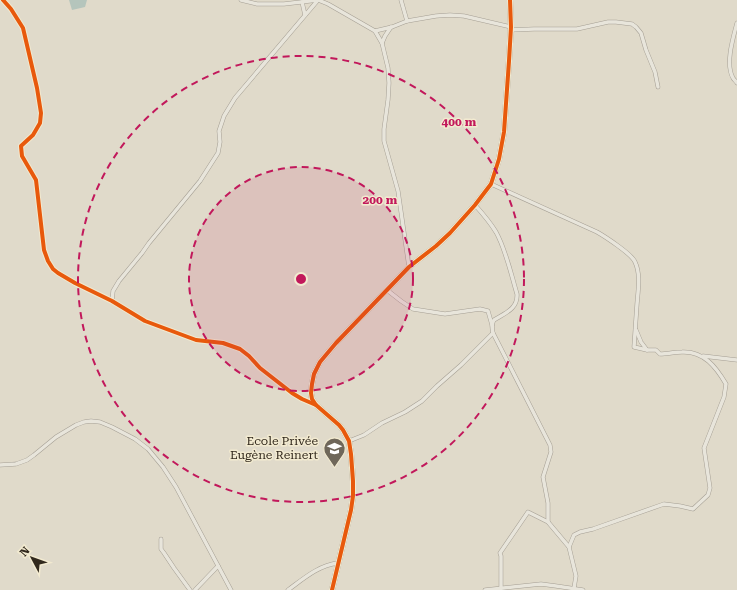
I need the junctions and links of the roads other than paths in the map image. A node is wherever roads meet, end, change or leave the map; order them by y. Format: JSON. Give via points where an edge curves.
{"nodes":[{"id":1,"x":3,"y":0,"type":"edge"},
{"id":2,"x":241,"y":0,"type":"edge"},
{"id":3,"x":318,"y":0,"type":"edge"},
{"id":4,"x":400,"y":0,"type":"edge"},
{"id":5,"x":510,"y":0,"type":"edge"},
{"id":6,"x":302,"y":2,"type":"junction"},
{"id":7,"x":305,"y":15,"type":"junction"},
{"id":8,"x":406,"y":21,"type":"junction"},
{"id":9,"x":737,"y":23,"type":"edge"},
{"id":10,"x":392,"y":27,"type":"junction"},
{"id":11,"x":510,"y":29,"type":"junction"},
{"id":12,"x":375,"y":31,"type":"junction"},
{"id":13,"x":382,"y":44,"type":"junction"},
{"id":14,"x":737,"y":83,"type":"edge"},
{"id":15,"x":658,"y":87,"type":"dead end"},
{"id":16,"x":491,"y":184,"type":"junction"},
{"id":17,"x":475,"y":205,"type":"junction"},
{"id":18,"x":409,"y":267,"type":"junction"},
{"id":19,"x":387,"y":290,"type":"junction"},
{"id":20,"x":112,"y":302,"type":"junction"},
{"id":21,"x":492,"y":326,"type":"junction"},
{"id":22,"x":636,"y":330,"type":"junction"},
{"id":23,"x":494,"y":333,"type":"junction"},
{"id":24,"x":647,"y":350,"type":"junction"},
{"id":25,"x":702,"y":356,"type":"junction"},
{"id":26,"x":737,"y":360,"type":"edge"},
{"id":27,"x":316,"y":404,"type":"junction"},
{"id":28,"x":349,"y":441,"type":"junction"},
{"id":29,"x":0,"y":465,"type":"edge"},
{"id":30,"x":548,"y":522,"type":"junction"},
{"id":31,"x":161,"y":539,"type":"dead end"},
{"id":32,"x":569,"y":547,"type":"junction"},
{"id":33,"x":338,"y":563,"type":"junction"},
{"id":34,"x":218,"y":566,"type":"junction"},
{"id":35,"x":501,"y":588,"type":"junction"},
{"id":36,"x":574,"y":588,"type":"junction"},
{"id":37,"x":190,"y":590,"type":"edge"},
{"id":38,"x":195,"y":590,"type":"edge"},
{"id":39,"x":231,"y":590,"type":"edge"},
{"id":40,"x":288,"y":590,"type":"edge"},
{"id":41,"x":332,"y":590,"type":"edge"},
{"id":42,"x":485,"y":590,"type":"edge"},
{"id":43,"x":583,"y":590,"type":"edge"}],
"edges":[{"from":1,"to":20,"type":"street","via":[[23,28],[39,100],[40,123],[33,135],[21,146],[22,156],[36,180],[44,250],[48,261],[58,273]]},
{"from":2,"to":6,"type":"street","via":[[257,4]]},
{"from":3,"to":6,"type":"street"},
{"from":3,"to":7,"type":"street"},
{"from":3,"to":12,"type":"street"},
{"from":4,"to":8,"type":"street"},
{"from":5,"to":11,"type":"street"},
{"from":6,"to":7,"type":"street"},
{"from":7,"to":20,"type":"street","via":[[235,98],[224,116],[219,131],[218,153],[200,181],[119,281],[113,291]]},
{"from":8,"to":10,"type":"street"},
{"from":8,"to":11,"type":"street","via":[[436,16],[464,16]]},
{"from":9,"to":14,"type":"street","via":[[731,44],[729,66],[732,78]]},
{"from":10,"to":12,"type":"street"},
{"from":10,"to":13,"type":"street"},
{"from":11,"to":15,"type":"street","via":[[576,29],[608,22],[632,24],[641,32]]},
{"from":11,"to":16,"type":"street","via":[[504,132]]},
{"from":12,"to":13,"type":"street"},
{"from":13,"to":18,"type":"street","via":[[389,83],[384,141],[398,191]]},
{"from":16,"to":17,"type":"street"},
{"from":16,"to":22,"type":"street","via":[[604,235],[630,255],[635,261],[638,273]]},
{"from":17,"to":18,"type":"street","via":[[445,237]]},
{"from":17,"to":21,"type":"street","via":[[497,234],[518,300],[506,313],[494,320]]},
{"from":18,"to":19,"type":"street"},
{"from":19,"to":21,"type":"street","via":[[413,309],[445,314],[488,310]]},
{"from":19,"to":27,"type":"street","via":[[320,362],[314,374],[311,393]]},
{"from":20,"to":27,"type":"street","via":[[145,322],[196,340],[224,343],[240,349],[292,393]]},
{"from":21,"to":23,"type":"street"},
{"from":22,"to":24,"type":"street"},
{"from":22,"to":24,"type":"street","via":[[634,348]]},
{"from":23,"to":28,"type":"street","via":[[422,401]]},
{"from":23,"to":30,"type":"street","via":[[550,445],[551,452],[543,477],[548,503]]},
{"from":24,"to":25,"type":"street","via":[[656,350],[660,354],[683,352]]},
{"from":25,"to":26,"type":"street"},
{"from":25,"to":32,"type":"street","via":[[709,360],[726,384],[724,397],[704,448],[710,488],[708,495],[693,509],[664,504],[580,532],[574,535]]},
{"from":27,"to":28,"type":"street","via":[[339,425]]},
{"from":28,"to":33,"type":"street","via":[[353,496]]},
{"from":29,"to":34,"type":"street","via":[[27,460],[76,424],[91,421],[112,427],[148,449],[163,467]]},
{"from":30,"to":32,"type":"street"},
{"from":30,"to":35,"type":"street","via":[[528,512],[500,553]]},
{"from":31,"to":37,"type":"street","via":[[161,549]]},
{"from":32,"to":36,"type":"street","via":[[576,573]]},
{"from":33,"to":40,"type":"street","via":[[320,568]]},
{"from":33,"to":41,"type":"street"},
{"from":34,"to":38,"type":"street"},
{"from":34,"to":39,"type":"street"},
{"from":35,"to":36,"type":"street","via":[[541,584]]},
{"from":35,"to":42,"type":"street"},
{"from":36,"to":43,"type":"street"}]}
